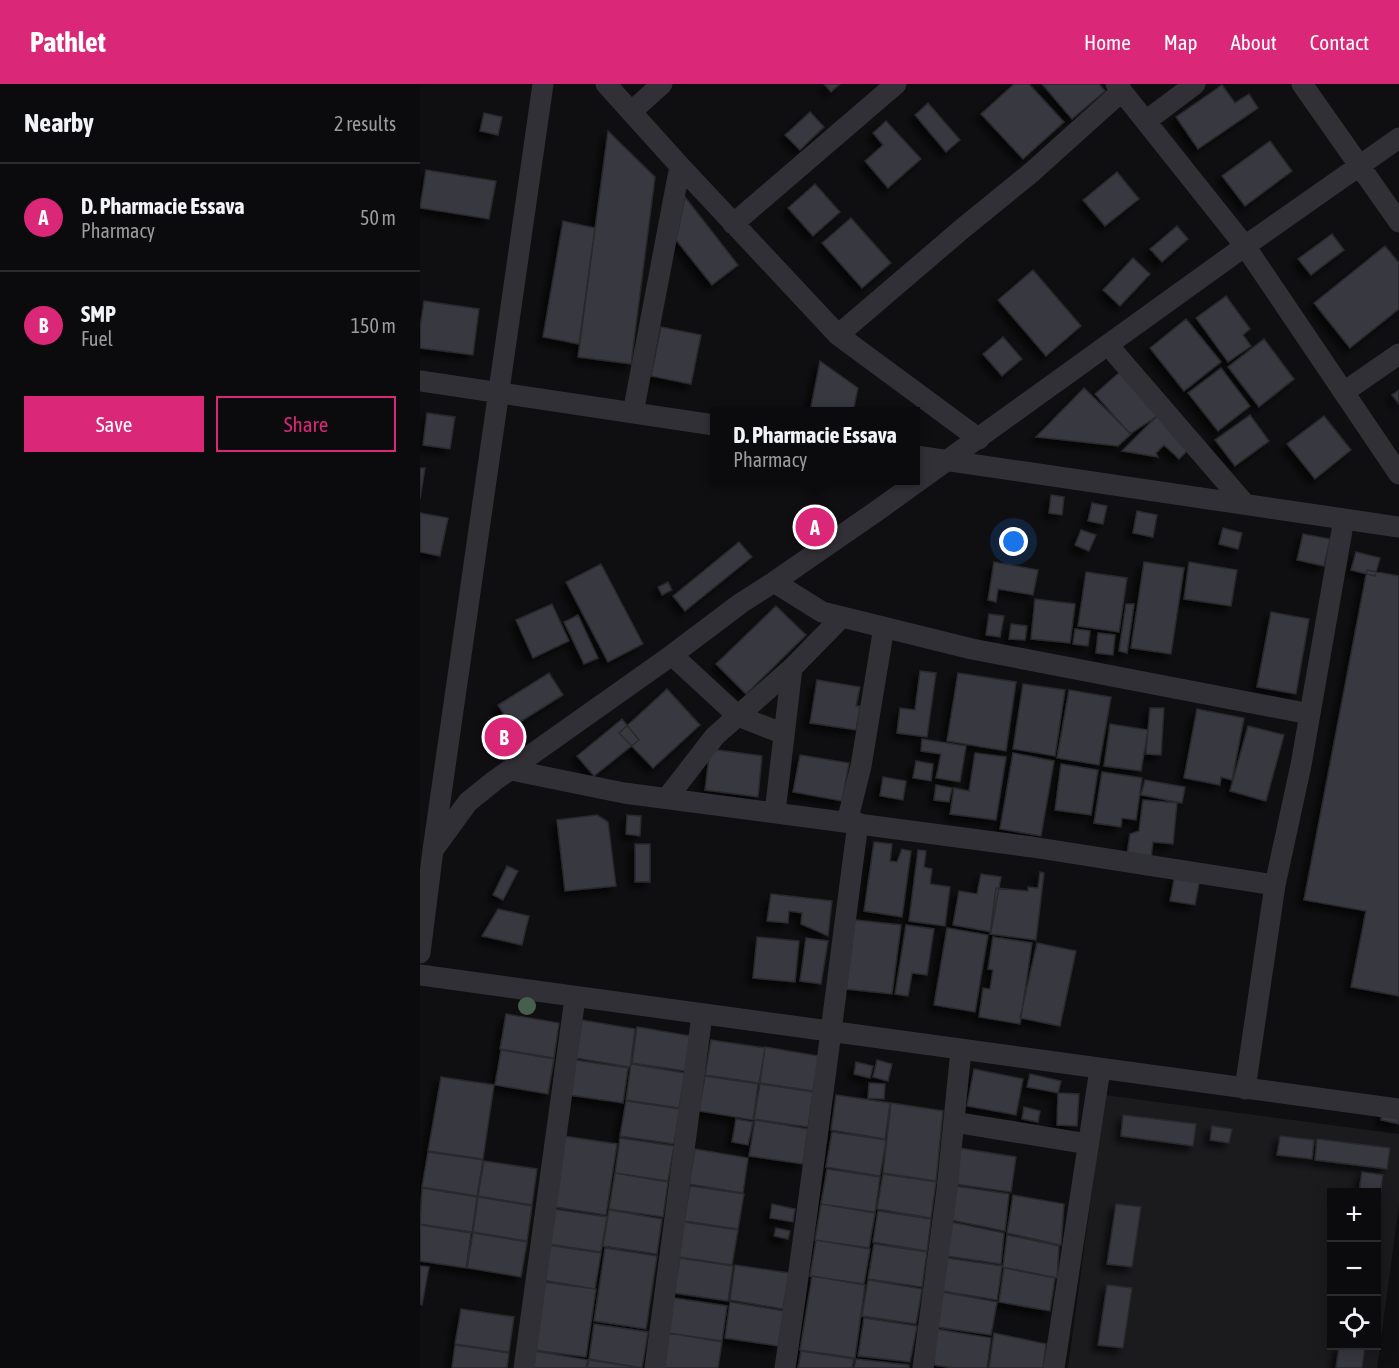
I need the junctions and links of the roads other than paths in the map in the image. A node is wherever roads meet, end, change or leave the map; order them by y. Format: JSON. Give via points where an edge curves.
{"nodes":[{"id":1,"x":543,"y":84,"type":"edge"},
{"id":2,"x":606,"y":84,"type":"edge"},
{"id":3,"x":662,"y":84,"type":"edge"},
{"id":4,"x":896,"y":84,"type":"edge"},
{"id":5,"x":1195,"y":84,"type":"edge"},
{"id":6,"x":1302,"y":84,"type":"edge"},
{"id":7,"x":1119,"y":88,"type":"edge"},
{"id":8,"x":631,"y":112,"type":"junction"},
{"id":9,"x":1146,"y":121,"type":"junction"},
{"id":10,"x":1399,"y":138,"type":"edge"},
{"id":11,"x":680,"y":166,"type":"junction"},
{"id":12,"x":1359,"y":166,"type":"junction"},
{"id":13,"x":1399,"y":222,"type":"edge"},
{"id":14,"x":733,"y":224,"type":"junction"},
{"id":15,"x":1245,"y":246,"type":"junction"},
{"id":16,"x":838,"y":334,"type":"junction"},
{"id":17,"x":1108,"y":345,"type":"junction"},
{"id":18,"x":1399,"y":354,"type":"edge"},
{"id":19,"x":420,"y":381,"type":"edge"},
{"id":20,"x":500,"y":392,"type":"junction"},
{"id":21,"x":1344,"y":392,"type":"junction"},
{"id":22,"x":633,"y":412,"type":"junction"},
{"id":23,"x":710,"y":424,"type":"edge"},
{"id":24,"x":979,"y":439,"type":"junction"},
{"id":25,"x":920,"y":457,"type":"edge"},
{"id":26,"x":947,"y":461,"type":"junction"},
{"id":27,"x":1399,"y":474,"type":"edge"},
{"id":28,"x":920,"y":480,"type":"edge"},
{"id":29,"x":913,"y":485,"type":"edge"},
{"id":30,"x":1245,"y":504,"type":"junction"},
{"id":31,"x":1344,"y":519,"type":"junction"},
{"id":32,"x":1399,"y":527,"type":"edge"},
{"id":33,"x":774,"y":582,"type":"junction"},
{"id":34,"x":842,"y":617,"type":"junction"},
{"id":35,"x":884,"y":627,"type":"junction"},
{"id":36,"x":672,"y":655,"type":"junction"},
{"id":37,"x":792,"y":668,"type":"junction"},
{"id":38,"x":1310,"y":714,"type":"junction"},
{"id":39,"x":738,"y":716,"type":"junction"},
{"id":40,"x":784,"y":734,"type":"junction"},
{"id":41,"x":511,"y":770,"type":"junction"},
{"id":42,"x":667,"y":798,"type":"junction"},
{"id":43,"x":775,"y":812,"type":"junction"},
{"id":44,"x":852,"y":822,"type":"junction"},
{"id":45,"x":433,"y":850,"type":"junction"},
{"id":46,"x":1275,"y":885,"type":"junction"},
{"id":47,"x":420,"y":952,"type":"edge"},
{"id":48,"x":420,"y":975,"type":"edge"},
{"id":49,"x":575,"y":998,"type":"junction"},
{"id":50,"x":702,"y":1015,"type":"junction"},
{"id":51,"x":830,"y":1032,"type":"junction"},
{"id":52,"x":961,"y":1050,"type":"junction"},
{"id":53,"x":1100,"y":1069,"type":"junction"},
{"id":54,"x":1245,"y":1089,"type":"junction"},
{"id":55,"x":1399,"y":1109,"type":"edge"},
{"id":56,"x":954,"y":1122,"type":"junction"},
{"id":57,"x":1088,"y":1144,"type":"junction"},
{"id":58,"x":524,"y":1368,"type":"edge"},
{"id":59,"x":655,"y":1368,"type":"edge"},
{"id":60,"x":785,"y":1368,"type":"edge"},
{"id":61,"x":923,"y":1368,"type":"edge"},
{"id":62,"x":1054,"y":1368,"type":"edge"}],
"edges":[{"from":1,"to":20,"type":"street"},
{"from":2,"to":8,"type":"street"},
{"from":3,"to":8,"type":"street"},
{"from":4,"to":14,"type":"street"},
{"from":5,"to":9,"type":"street"},
{"from":6,"to":12,"type":"street"},
{"from":7,"to":9,"type":"street"},
{"from":7,"to":16,"type":"street","via":[[1032,172]]},
{"from":8,"to":11,"type":"street"},
{"from":9,"to":15,"type":"street"},
{"from":10,"to":12,"type":"street"},
{"from":11,"to":14,"type":"street"},
{"from":11,"to":22,"type":"street"},
{"from":12,"to":13,"type":"street"},
{"from":12,"to":15,"type":"street"},
{"from":14,"to":16,"type":"street"},
{"from":15,"to":17,"type":"street"},
{"from":15,"to":21,"type":"street"},
{"from":16,"to":24,"type":"street"},
{"from":17,"to":24,"type":"street"},
{"from":17,"to":30,"type":"street"},
{"from":18,"to":21,"type":"street"},
{"from":19,"to":20,"type":"street"},
{"from":20,"to":22,"type":"street"},
{"from":20,"to":45,"type":"street"},
{"from":21,"to":27,"type":"street"},
{"from":22,"to":23,"type":"street"},
{"from":24,"to":26,"type":"street"},
{"from":25,"to":26,"type":"street"},
{"from":26,"to":28,"type":"street"},
{"from":26,"to":30,"type":"street"},
{"from":29,"to":33,"type":"street"},
{"from":30,"to":31,"type":"street"},
{"from":31,"to":32,"type":"street"},
{"from":31,"to":38,"type":"street"},
{"from":33,"to":34,"type":"street","via":[[822,612]]},
{"from":33,"to":36,"type":"street"},
{"from":34,"to":35,"type":"street"},
{"from":34,"to":37,"type":"street"},
{"from":35,"to":38,"type":"street","via":[[972,649]]},
{"from":35,"to":44,"type":"street"},
{"from":36,"to":39,"type":"street"},
{"from":36,"to":41,"type":"street"},
{"from":37,"to":39,"type":"street"},
{"from":37,"to":40,"type":"street"},
{"from":38,"to":46,"type":"street"},
{"from":39,"to":40,"type":"street"},
{"from":39,"to":42,"type":"street","via":[[716,736]]},
{"from":40,"to":43,"type":"street"},
{"from":41,"to":42,"type":"street"},
{"from":41,"to":45,"type":"street","via":[[468,802]]},
{"from":42,"to":43,"type":"street"},
{"from":43,"to":44,"type":"street"},
{"from":44,"to":46,"type":"street"},
{"from":44,"to":51,"type":"street"},
{"from":45,"to":47,"type":"street"},
{"from":46,"to":54,"type":"street"},
{"from":48,"to":49,"type":"street"},
{"from":49,"to":50,"type":"street"},
{"from":49,"to":58,"type":"street"},
{"from":50,"to":51,"type":"street"},
{"from":50,"to":59,"type":"street"},
{"from":51,"to":52,"type":"street"},
{"from":51,"to":60,"type":"street"},
{"from":52,"to":53,"type":"street"},
{"from":52,"to":56,"type":"street"},
{"from":53,"to":54,"type":"street"},
{"from":53,"to":57,"type":"street"},
{"from":54,"to":55,"type":"street"},
{"from":56,"to":57,"type":"street"},
{"from":56,"to":61,"type":"street"},
{"from":57,"to":62,"type":"street"}]}
